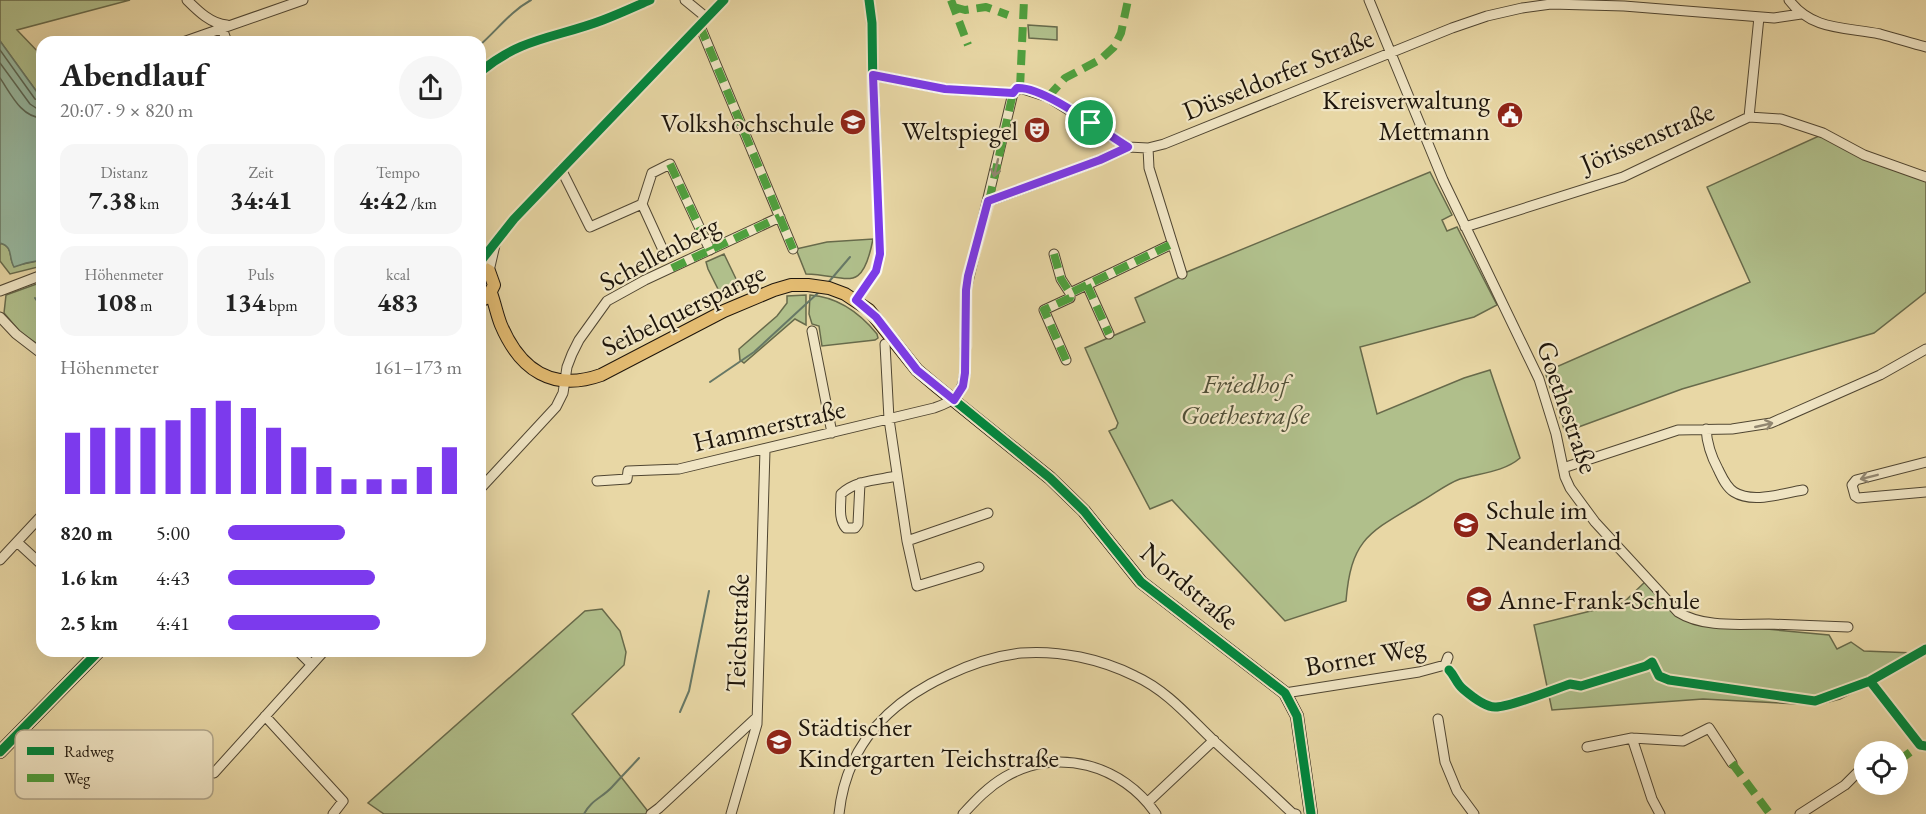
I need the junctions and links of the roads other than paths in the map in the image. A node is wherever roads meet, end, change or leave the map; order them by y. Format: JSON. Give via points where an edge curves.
{"nodes":[{"id":1,"x":187,"y":0,"type":"edge"},
{"id":2,"x":303,"y":0,"type":"edge"},
{"id":3,"x":650,"y":0,"type":"edge"},
{"id":4,"x":685,"y":0,"type":"edge"},
{"id":5,"x":724,"y":0,"type":"edge"},
{"id":6,"x":1368,"y":0,"type":"edge"},
{"id":7,"x":1789,"y":0,"type":"edge"},
{"id":8,"x":292,"y":2,"type":"edge"},
{"id":9,"x":1606,"y":3,"type":"edge"},
{"id":10,"x":871,"y":14,"type":"dead end"},
{"id":11,"x":1801,"y":14,"type":"junction"},
{"id":12,"x":1759,"y":17,"type":"junction"},
{"id":13,"x":703,"y":22,"type":"junction"},
{"id":14,"x":226,"y":27,"type":"junction"},
{"id":15,"x":200,"y":36,"type":"edge"},
{"id":16,"x":227,"y":36,"type":"edge"},
{"id":17,"x":1926,"y":47,"type":"edge"},
{"id":18,"x":1390,"y":53,"type":"junction"},
{"id":19,"x":486,"y":68,"type":"edge"},
{"id":20,"x":873,"y":75,"type":"junction"},
{"id":21,"x":1013,"y":93,"type":"junction"},
{"id":22,"x":1749,"y":117,"type":"junction"},
{"id":23,"x":1128,"y":147,"type":"junction"},
{"id":24,"x":1148,"y":148,"type":"junction"},
{"id":25,"x":561,"y":169,"type":"junction"},
{"id":26,"x":1926,"y":177,"type":"edge"},
{"id":27,"x":988,"y":201,"type":"junction"},
{"id":28,"x":642,"y":204,"type":"junction"},
{"id":29,"x":780,"y":217,"type":"junction"},
{"id":30,"x":1466,"y":227,"type":"junction"},
{"id":31,"x":1172,"y":244,"type":"junction"},
{"id":32,"x":793,"y":249,"type":"dead end"},
{"id":33,"x":663,"y":250,"type":"dead end"},
{"id":34,"x":710,"y":250,"type":"junction"},
{"id":35,"x":1054,"y":254,"type":"dead end"},
{"id":36,"x":486,"y":261,"type":"edge"},
{"id":37,"x":486,"y":271,"type":"edge"},
{"id":38,"x":1182,"y":274,"type":"dead end"},
{"id":39,"x":36,"y":277,"type":"edge"},
{"id":40,"x":1087,"y":285,"type":"junction"},
{"id":41,"x":0,"y":291,"type":"edge"},
{"id":42,"x":1070,"y":293,"type":"junction"},
{"id":43,"x":486,"y":296,"type":"edge"},
{"id":44,"x":856,"y":300,"type":"junction"},
{"id":45,"x":486,"y":302,"type":"edge"},
{"id":46,"x":0,"y":317,"type":"edge"},
{"id":47,"x":812,"y":331,"type":"dead end"},
{"id":48,"x":1109,"y":334,"type":"dead end"},
{"id":49,"x":885,"y":344,"type":"dead end"},
{"id":50,"x":36,"y":349,"type":"edge"},
{"id":51,"x":1926,"y":350,"type":"edge"},
{"id":52,"x":1066,"y":360,"type":"dead end"},
{"id":53,"x":565,"y":381,"type":"junction"},
{"id":54,"x":954,"y":400,"type":"junction"},
{"id":55,"x":889,"y":419,"type":"junction"},
{"id":56,"x":1706,"y":429,"type":"junction"},
{"id":57,"x":832,"y":433,"type":"junction"},
{"id":58,"x":765,"y":450,"type":"junction"},
{"id":59,"x":1926,"y":462,"type":"edge"},
{"id":60,"x":1563,"y":468,"type":"junction"},
{"id":61,"x":897,"y":476,"type":"junction"},
{"id":62,"x":597,"y":481,"type":"dead end"},
{"id":63,"x":486,"y":483,"type":"edge"},
{"id":64,"x":860,"y":483,"type":"dead end"},
{"id":65,"x":1803,"y":490,"type":"dead end"},
{"id":66,"x":1926,"y":492,"type":"edge"},
{"id":67,"x":988,"y":513,"type":"dead end"},
{"id":68,"x":36,"y":521,"type":"edge"},
{"id":69,"x":907,"y":541,"type":"junction"},
{"id":70,"x":17,"y":542,"type":"junction"},
{"id":71,"x":36,"y":559,"type":"edge"},
{"id":72,"x":0,"y":560,"type":"edge"},
{"id":73,"x":979,"y":567,"type":"dead end"},
{"id":74,"x":1848,"y":627,"type":"dead end"},
{"id":75,"x":93,"y":657,"type":"edge"},
{"id":76,"x":304,"y":657,"type":"edge"},
{"id":77,"x":318,"y":657,"type":"edge"},
{"id":78,"x":1448,"y":657,"type":"dead end"},
{"id":79,"x":311,"y":664,"type":"junction"},
{"id":80,"x":1285,"y":693,"type":"junction"},
{"id":81,"x":265,"y":716,"type":"junction"},
{"id":82,"x":757,"y":717,"type":"junction"},
{"id":83,"x":1438,"y":719,"type":"dead end"},
{"id":84,"x":22,"y":730,"type":"edge"},
{"id":85,"x":15,"y":737,"type":"edge"},
{"id":86,"x":1632,"y":738,"type":"junction"},
{"id":87,"x":1214,"y":740,"type":"junction"},
{"id":88,"x":1587,"y":747,"type":"dead end"},
{"id":89,"x":0,"y":752,"type":"edge"},
{"id":90,"x":1732,"y":763,"type":"dead end"},
{"id":91,"x":214,"y":773,"type":"dead end"},
{"id":92,"x":1854,"y":776,"type":"edge"},
{"id":93,"x":1148,"y":802,"type":"junction"},
{"id":94,"x":333,"y":814,"type":"edge"},
{"id":95,"x":651,"y":814,"type":"edge"},
{"id":96,"x":731,"y":814,"type":"edge"},
{"id":97,"x":839,"y":814,"type":"edge"},
{"id":98,"x":963,"y":814,"type":"edge"},
{"id":99,"x":1156,"y":814,"type":"edge"},
{"id":100,"x":1296,"y":814,"type":"edge"},
{"id":101,"x":1311,"y":814,"type":"edge"},
{"id":102,"x":1474,"y":814,"type":"edge"},
{"id":103,"x":1660,"y":814,"type":"edge"},
{"id":104,"x":1800,"y":814,"type":"edge"}],
"edges":[{"from":1,"to":14,"type":"street","via":[[196,10]]},
{"from":2,"to":8,"type":"street"},
{"from":3,"to":19,"type":"street","via":[[602,21],[524,44]]},
{"from":4,"to":13,"type":"street"},
{"from":5,"to":13,"type":"street"},
{"from":6,"to":18,"type":"street","name":"Goethestraße"},
{"from":7,"to":11,"type":"street"},
{"from":8,"to":14,"type":"street"},
{"from":9,"to":12,"type":"street","name":"Düsseldorfer Straße"},
{"from":9,"to":18,"type":"street","name":"Düsseldorfer Straße","via":[[1551,4],[1487,16]]},
{"from":10,"to":20,"type":"street"},
{"from":11,"to":12,"type":"street","name":"Düsseldorfer Straße"},
{"from":11,"to":17,"type":"street","name":"Düsseldorfer Straße","via":[[1825,25]]},
{"from":12,"to":22,"type":"street","name":"Jörissenstraße"},
{"from":13,"to":25,"type":"street"},
{"from":13,"to":29,"type":"street"},
{"from":14,"to":15,"type":"street"},
{"from":14,"to":16,"type":"street"},
{"from":18,"to":24,"type":"street","name":"Düsseldorfer Straße"},
{"from":18,"to":30,"type":"street","name":"Goethestraße"},
{"from":20,"to":21,"type":"street","name":"Düsseldorfer Straße","via":[[945,89]]},
{"from":20,"to":44,"type":"street","via":[[880,254],[876,271]]},
{"from":21,"to":23,"type":"street","name":"Düsseldorfer Straße","via":[[1023,88],[1048,97]]},
{"from":21,"to":27,"type":"street","one_way":true},
{"from":22,"to":26,"type":"street","via":[[1780,119],[1823,133],[1864,155]]},
{"from":22,"to":30,"type":"street","name":"Jörissenstraße","via":[[1623,177]]},
{"from":23,"to":24,"type":"street","name":"Düsseldorfer Straße"},
{"from":23,"to":27,"type":"street"},
{"from":24,"to":31,"type":"street","via":[[1149,168]]},
{"from":25,"to":28,"type":"street","via":[[590,227]]},
{"from":25,"to":36,"type":"street","via":[[514,219]]},
{"from":27,"to":54,"type":"street","via":[[968,276],[963,386]]},
{"from":28,"to":33,"type":"street","name":"Schellenberg"},
{"from":28,"to":34,"type":"street","via":[[652,173],[670,164]]},
{"from":29,"to":32,"type":"street"},
{"from":29,"to":34,"type":"street","name":"Schellenberg"},
{"from":30,"to":60,"type":"street","name":"Goethestraße","via":[[1539,379]]},
{"from":31,"to":38,"type":"street"},
{"from":31,"to":40,"type":"street"},
{"from":34,"to":53,"type":"street","name":"Schellenberg","via":[[607,301],[575,348]]},
{"from":35,"to":42,"type":"street","via":[[1061,279]]},
{"from":37,"to":43,"type":"main road","via":[[494,285]]},
{"from":39,"to":41,"type":"street"},
{"from":40,"to":42,"type":"street"},
{"from":40,"to":48,"type":"street"},
{"from":42,"to":52,"type":"street","via":[[1070,298],[1044,310]]},
{"from":44,"to":53,"type":"main road","name":"Seibelquerspange","via":[[835,290],[791,285],[724,311],[605,373],[586,380]]},
{"from":44,"to":54,"type":"main road","name":"Nordstraße","via":[[876,317],[917,370]]},
{"from":45,"to":53,"type":"main road","via":[[525,361],[542,374]]},
{"from":46,"to":50,"type":"street"},
{"from":47,"to":57,"type":"street"},
{"from":49,"to":55,"type":"street"},
{"from":56,"to":51,"type":"street","one_way":true,"via":[[1772,423]]},
{"from":53,"to":63,"type":"street","name":"Schellenberg","via":[[556,407]]},
{"from":54,"to":55,"type":"street","name":"Hammerstraße"},
{"from":54,"to":80,"type":"main road","name":"Nordstraße","via":[[1050,478],[1084,511],[1141,582]]},
{"from":55,"to":57,"type":"street","name":"Hammerstraße"},
{"from":55,"to":61,"type":"street"},
{"from":56,"to":60,"type":"street","via":[[1678,430]]},
{"from":56,"to":65,"type":"street","via":[[1712,459],[1734,492],[1756,497]]},
{"from":57,"to":58,"type":"street","name":"Hammerstraße"},
{"from":58,"to":62,"type":"street","name":"Hammerstraße","via":[[679,470],[628,471],[627,479]]},
{"from":58,"to":82,"type":"street","name":"Teichstraße"},
{"from":59,"to":66,"type":"street","one_way":true,"via":[[1856,480],[1852,485],[1857,498]]},
{"from":60,"to":74,"type":"street","name":"Goethestraße","via":[[1581,504],[1685,616],[1724,623]]},
{"from":61,"to":64,"type":"street"},
{"from":61,"to":69,"type":"street"},
{"from":67,"to":69,"type":"street"},
{"from":68,"to":70,"type":"street"},
{"from":69,"to":73,"type":"street","via":[[917,586]]},
{"from":70,"to":71,"type":"street"},
{"from":70,"to":72,"type":"street"},
{"from":75,"to":84,"type":"main road"},
{"from":76,"to":79,"type":"street"},
{"from":77,"to":79,"type":"street"},
{"from":78,"to":80,"type":"street","name":"Borner Weg","via":[[1445,665],[1419,672]]},
{"from":79,"to":81,"type":"street"},
{"from":80,"to":101,"type":"main road","name":"Nordstraße","via":[[1297,716]]},
{"from":81,"to":91,"type":"street"},
{"from":81,"to":94,"type":"street","via":[[343,801]]},
{"from":82,"to":95,"type":"street"},
{"from":82,"to":96,"type":"street","name":"Teichstraße"},
{"from":83,"to":102,"type":"street","via":[[1445,762],[1457,791]]},
{"from":85,"to":89,"type":"main road"},
{"from":86,"to":88,"type":"street"},
{"from":86,"to":90,"type":"street","via":[[1683,741],[1709,728]]},
{"from":86,"to":103,"type":"street"},
{"from":87,"to":93,"type":"street"},
{"from":87,"to":97,"type":"street","via":[[1167,695],[1136,676],[1094,660],[1062,654],[996,657],[928,685],[882,719],[852,762],[842,789]]},
{"from":87,"to":100,"type":"street"},
{"from":92,"to":104,"type":"street"},
{"from":93,"to":98,"type":"street","via":[[1125,781],[1098,767],[1062,761],[1006,776],[984,791]]},
{"from":93,"to":99,"type":"street"}]}
